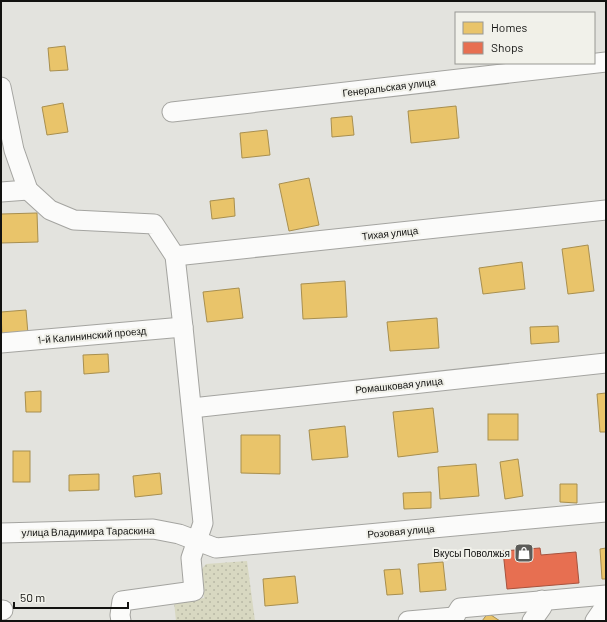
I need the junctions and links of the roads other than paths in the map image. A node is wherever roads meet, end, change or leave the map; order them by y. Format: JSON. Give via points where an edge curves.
{"nodes":[{"id":1,"x":606,"y":62,"type":"edge"},
{"id":2,"x":595,"y":63,"type":"edge"},
{"id":3,"x":589,"y":64,"type":"edge"},
{"id":4,"x":1,"y":87,"type":"edge"},
{"id":5,"x":172,"y":112,"type":"dead end"},
{"id":6,"x":28,"y":190,"type":"junction"},
{"id":7,"x":1,"y":192,"type":"edge"},
{"id":8,"x":606,"y":210,"type":"edge"},
{"id":9,"x":175,"y":256,"type":"junction"},
{"id":10,"x":183,"y":327,"type":"junction"},
{"id":11,"x":1,"y":343,"type":"edge"},
{"id":12,"x":606,"y":363,"type":"edge"},
{"id":13,"x":192,"y":408,"type":"junction"},
{"id":14,"x":606,"y":512,"type":"edge"},
{"id":15,"x":1,"y":533,"type":"edge"},
{"id":16,"x":197,"y":540,"type":"junction"},
{"id":17,"x":606,"y":595,"type":"edge"},
{"id":18,"x":542,"y":600,"type":"junction"},
{"id":19,"x":606,"y":605,"type":"edge"},
{"id":20,"x":453,"y":619,"type":"edge"},
{"id":21,"x":120,"y":621,"type":"edge"},
{"id":22,"x":408,"y":621,"type":"edge"},
{"id":23,"x":532,"y":621,"type":"edge"},
{"id":24,"x":595,"y":621,"type":"edge"}],
"edges":[{"from":1,"to":2,"type":"street","name":"Генеральская улица"},
{"from":3,"to":5,"type":"street","name":"Генеральская улица"},
{"from":4,"to":6,"type":"street","via":[[14,150]]},
{"from":6,"to":7,"type":"street"},
{"from":6,"to":9,"type":"street","via":[[50,210],[74,220],[154,224]]},
{"from":8,"to":9,"type":"street","name":"Тихая улица"},
{"from":9,"to":10,"type":"street"},
{"from":10,"to":11,"type":"street","name":"1-й Калининский проезд"},
{"from":10,"to":13,"type":"street"},
{"from":12,"to":13,"type":"street","name":"Ромашковая улица"},
{"from":13,"to":16,"type":"street","via":[[203,524]]},
{"from":14,"to":16,"type":"street","name":"Розовая улица","via":[[216,548]]},
{"from":15,"to":16,"type":"street","name":"улица Владимира Тараскина","via":[[153,529]]},
{"from":16,"to":21,"type":"street","via":[[191,558],[194,591],[122,601]]},
{"from":17,"to":18,"type":"street"},
{"from":18,"to":20,"type":"street","via":[[460,608]]},
{"from":18,"to":23,"type":"street","via":[[542,607]]},
{"from":19,"to":24,"type":"street"},
{"from":20,"to":22,"type":"street"}]}
